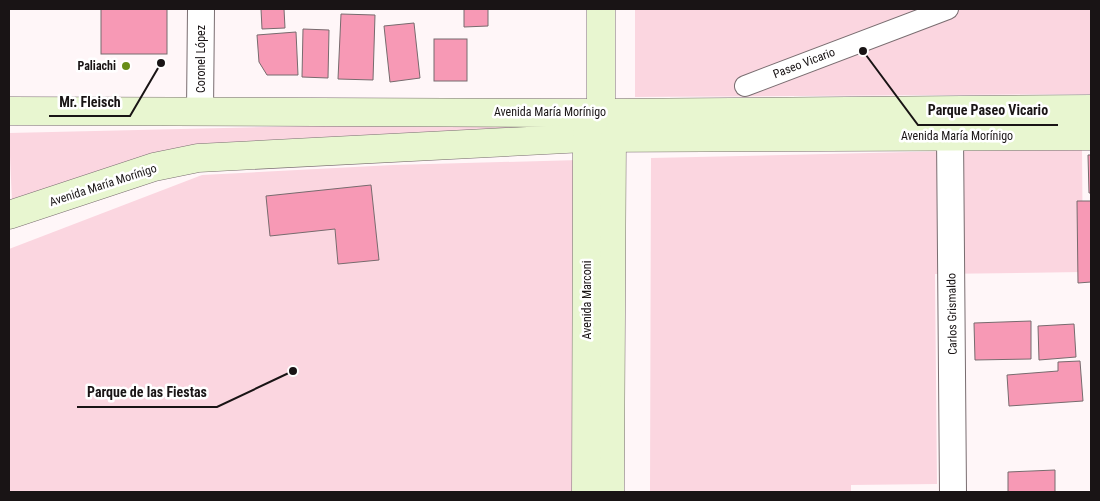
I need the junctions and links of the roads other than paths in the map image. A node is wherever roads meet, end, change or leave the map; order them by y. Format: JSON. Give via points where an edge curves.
{"nodes":[{"id":1,"x":201,"y":9,"type":"edge"},
{"id":2,"x":601,"y":9,"type":"edge"},
{"id":3,"x":948,"y":9,"type":"edge"},
{"id":4,"x":745,"y":86,"type":"dead end"},
{"id":5,"x":1091,"y":109,"type":"edge"},
{"id":6,"x":9,"y":110,"type":"edge"},
{"id":7,"x":200,"y":110,"type":"junction"},
{"id":8,"x":601,"y":113,"type":"junction"},
{"id":9,"x":950,"y":136,"type":"junction"},
{"id":10,"x":1091,"y":136,"type":"edge"},
{"id":11,"x":600,"y":138,"type":"junction"},
{"id":12,"x":9,"y":215,"type":"edge"},
{"id":13,"x":586,"y":492,"type":"edge"},
{"id":14,"x":610,"y":492,"type":"edge"},
{"id":15,"x":953,"y":492,"type":"edge"}],
"edges":[{"from":1,"to":7,"type":"street","name":"Coronel López"},
{"from":2,"to":8,"type":"main road"},
{"from":3,"to":4,"type":"street","name":"Paseo Vicario"},
{"from":5,"to":8,"type":"main road","name":"Avenida María Morínigo"},
{"from":6,"to":7,"type":"main road","name":"Avenida María Morínigo"},
{"from":7,"to":8,"type":"main road","name":"Avenida María Morínigo"},
{"from":8,"to":11,"type":"main road","name":"Avenida Marconi","via":[[588,128]]},
{"from":9,"to":10,"type":"main road","name":"Avenida María Morínigo"},
{"from":9,"to":11,"type":"main road","name":"Avenida María Morínigo"},
{"from":9,"to":15,"type":"street","name":"Carlos Grismaldo"},
{"from":11,"to":12,"type":"main road","name":"Avenida María Morínigo","via":[[198,158],[154,166]]},
{"from":11,"to":13,"type":"main road","name":"Avenida Marconi"},
{"from":11,"to":14,"type":"main road","name":"Avenida Marconi"}]}
